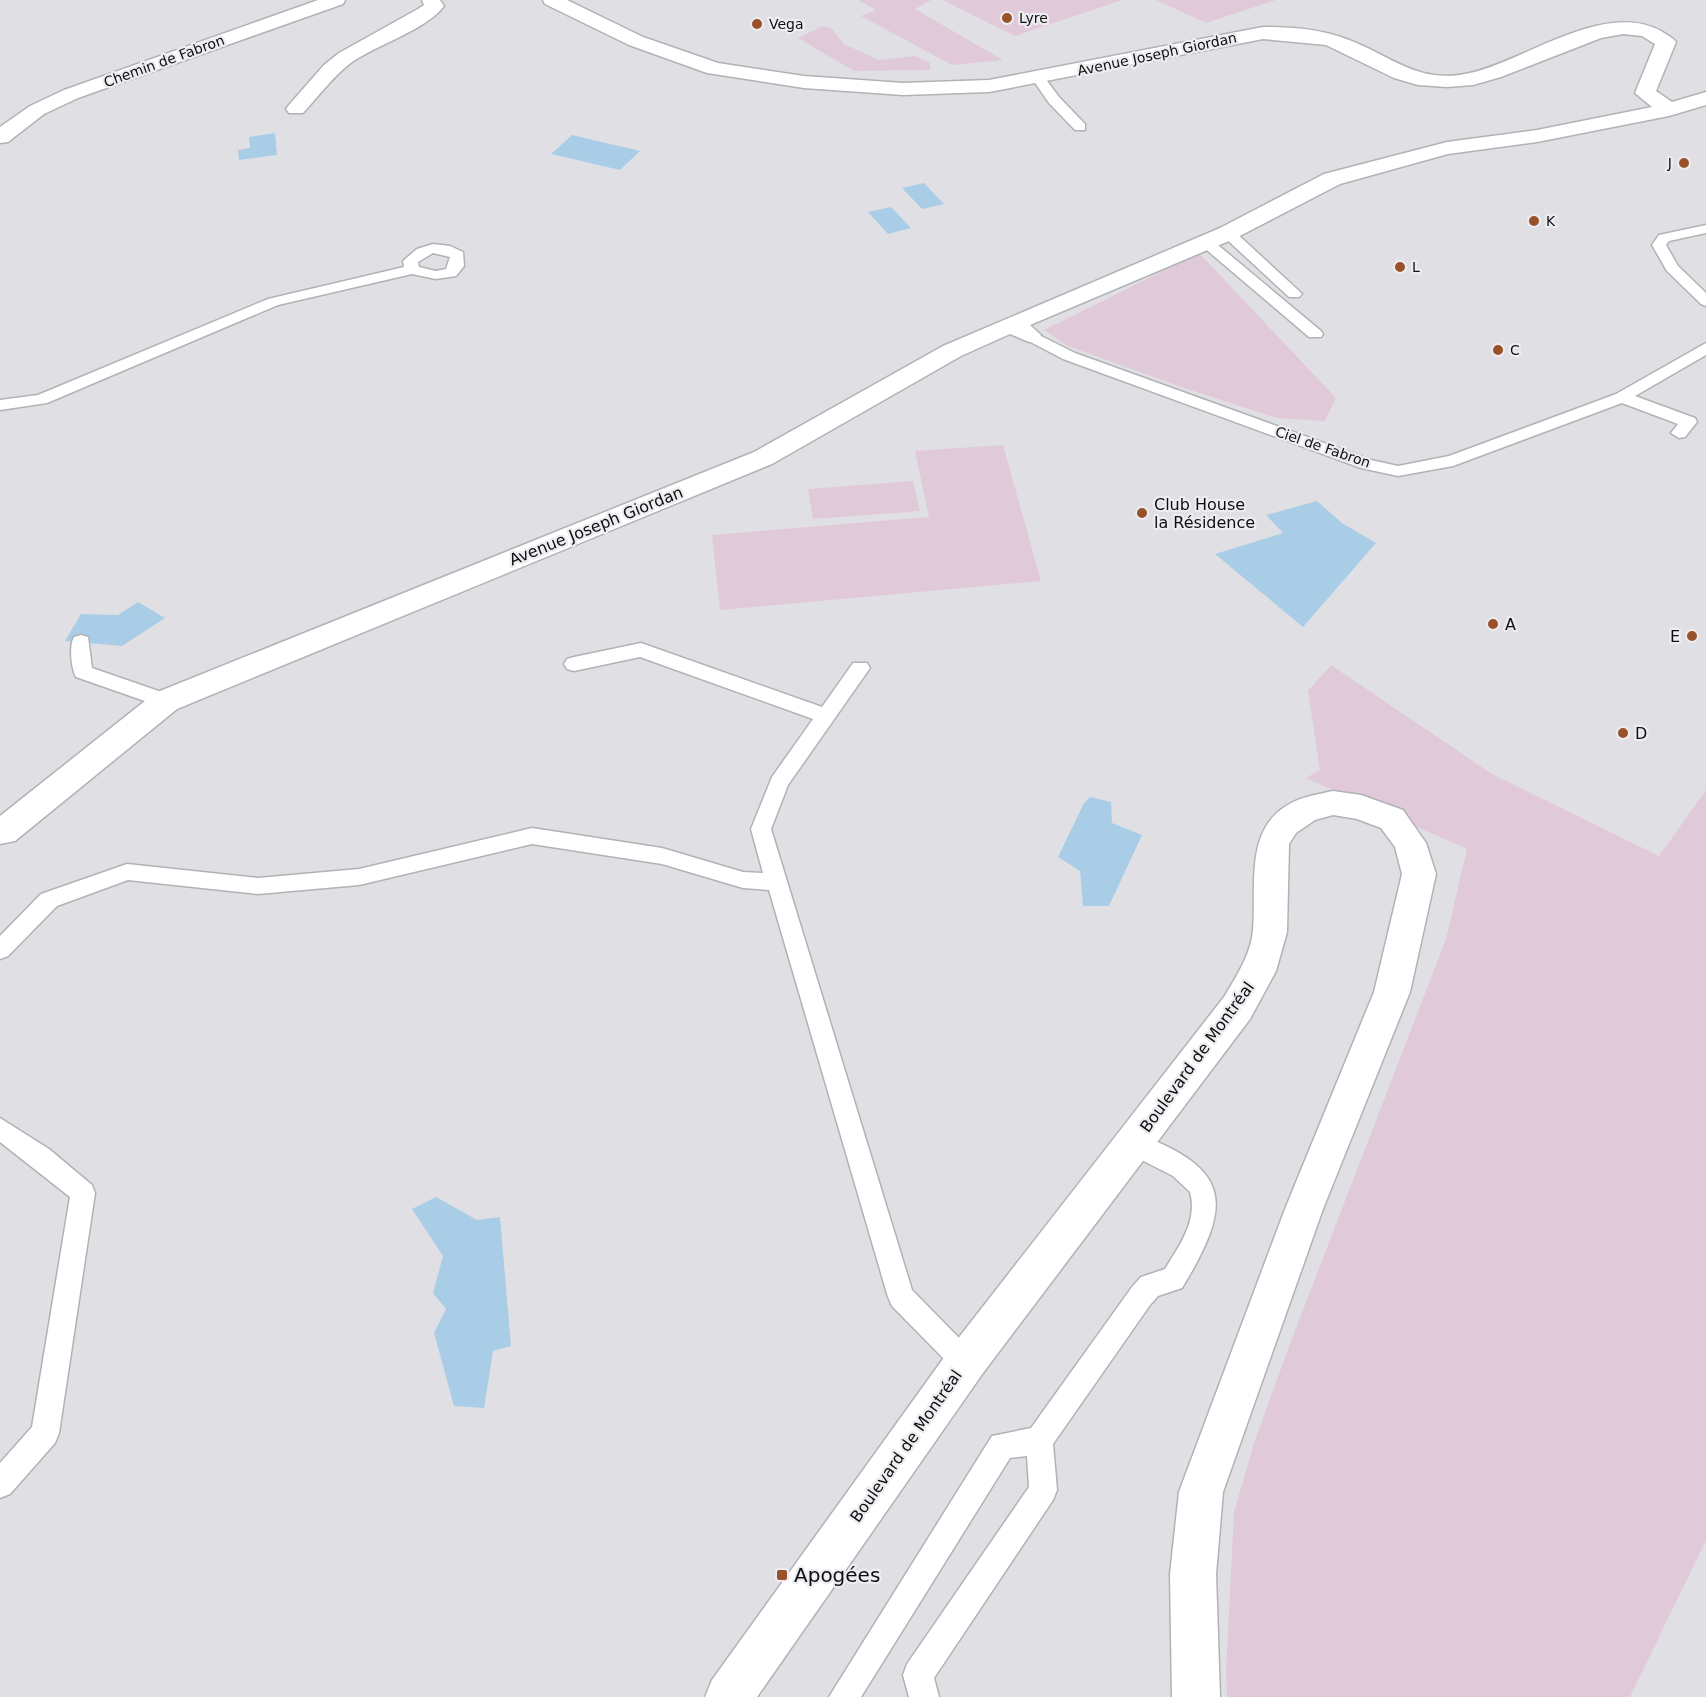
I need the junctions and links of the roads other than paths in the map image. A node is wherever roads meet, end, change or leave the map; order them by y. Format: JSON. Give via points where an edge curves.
{"nodes":[{"id":1,"x":336,"y":0,"type":"edge"},
{"id":2,"x":431,"y":0,"type":"edge"},
{"id":3,"x":552,"y":0,"type":"edge"},
{"id":4,"x":1037,"y":77,"type":"junction"},
{"id":5,"x":1706,"y":98,"type":"edge"},
{"id":6,"x":296,"y":109,"type":"dead end"},
{"id":7,"x":1669,"y":110,"type":"junction"},
{"id":8,"x":1080,"y":127,"type":"dead end"},
{"id":9,"x":0,"y":137,"type":"edge"},
{"id":10,"x":1706,"y":229,"type":"edge"},
{"id":11,"x":1217,"y":238,"type":"junction"},
{"id":12,"x":412,"y":270,"type":"dead end"},
{"id":13,"x":1294,"y":294,"type":"dead end"},
{"id":14,"x":1706,"y":300,"type":"edge"},
{"id":15,"x":1021,"y":330,"type":"junction"},
{"id":16,"x":1315,"y":334,"type":"dead end"},
{"id":17,"x":1706,"y":348,"type":"edge"},
{"id":18,"x":1622,"y":397,"type":"junction"},
{"id":19,"x":0,"y":405,"type":"edge"},
{"id":20,"x":1679,"y":434,"type":"dead end"},
{"id":21,"x":81,"y":642,"type":"dead end"},
{"id":22,"x":574,"y":664,"type":"dead end"},
{"id":23,"x":860,"y":668,"type":"dead end"},
{"id":24,"x":166,"y":701,"type":"junction"},
{"id":25,"x":826,"y":716,"type":"junction"},
{"id":26,"x":1,"y":832,"type":"edge"},
{"id":27,"x":776,"y":882,"type":"junction"},
{"id":28,"x":0,"y":950,"type":"edge"},
{"id":29,"x":0,"y":1129,"type":"edge"},
{"id":30,"x":1135,"y":1144,"type":"junction"},
{"id":31,"x":968,"y":1359,"type":"junction"},
{"id":32,"x":1039,"y":1440,"type":"junction"},
{"id":33,"x":0,"y":1484,"type":"edge"},
{"id":34,"x":729,"y":1697,"type":"edge"},
{"id":35,"x":844,"y":1697,"type":"edge"},
{"id":36,"x":924,"y":1697,"type":"edge"},
{"id":37,"x":1196,"y":1697,"type":"edge"}],
"edges":[{"from":1,"to":9,"type":"street","name":"Chemin de Fabron","via":[[71,94],[38,110]]},
{"from":2,"to":6,"type":"street","via":[[434,6],[425,13],[331,69]]},
{"from":3,"to":4,"type":"street","name":"Avenue Joseph Giordan","via":[[636,41],[714,69],[804,82],[903,89],[989,86]]},
{"from":4,"to":7,"type":"street","name":"Avenue Joseph Giordan","via":[[1263,33],[1303,33],[1341,44],[1400,74],[1431,81],[1474,79],[1591,26],[1619,22],[1651,29],[1666,42],[1645,93]]},
{"from":4,"to":8,"type":"lane"},
{"from":5,"to":7,"type":"street","name":"Avenue Joseph Giordan"},
{"from":7,"to":11,"type":"street","name":"Avenue Joseph Giordan","via":[[1537,136],[1447,148],[1332,179]]},
{"from":10,"to":14,"type":"lane","via":[[1664,238],[1659,245],[1672,268]]},
{"from":11,"to":13,"type":"lane"},
{"from":11,"to":15,"type":"street","name":"Avenue Joseph Giordan"},
{"from":11,"to":16,"type":"lane"},
{"from":12,"to":19,"type":"lane","via":[[273,302],[41,400]]},
{"from":15,"to":18,"type":"lane","name":"Ciel de Fabron","via":[[1080,360],[1367,464],[1398,471],[1453,461]]},
{"from":15,"to":24,"type":"street","name":"Avenue Joseph Giordan","via":[[952,351],[763,458]]},
{"from":17,"to":18,"type":"lane","name":"Ciel de Fabron"},
{"from":18,"to":20,"type":"lane","via":[[1689,422]]},
{"from":21,"to":24,"type":"lane","via":[[83,672]]},
{"from":22,"to":25,"type":"lane","via":[[641,650]]},
{"from":23,"to":25,"type":"lane"},
{"from":24,"to":26,"type":"street","name":"Avenue Joseph Giordan"},
{"from":25,"to":27,"type":"lane","via":[[780,782],[761,829]]},
{"from":27,"to":28,"type":"lane","via":[[743,880],[662,856],[532,836],[360,877],[258,886],[127,872],[50,900]]},
{"from":27,"to":31,"type":"lane","via":[[901,1297],[953,1350]]},
{"from":29,"to":33,"type":"lane","via":[[82,1193],[45,1433]]},
{"from":30,"to":31,"type":"street","name":"Boulevard de Montréal"},
{"from":30,"to":32,"type":"lane","via":[[1193,1176],[1203,1194],[1206,1212],[1173,1278],[1150,1286],[1141,1296]]},
{"from":30,"to":37,"type":"street","name":"Boulevard de Montréal","via":[[1237,1008],[1258,971],[1270,932],[1273,844],[1284,824],[1305,810],[1333,803],[1361,807],[1392,819],[1410,843],[1419,874],[1392,992],[1304,1209],[1201,1492],[1193,1574]]},
{"from":31,"to":34,"type":"street","name":"Boulevard de Montréal"},
{"from":32,"to":35,"type":"lane","via":[[1002,1446]]},
{"from":32,"to":36,"type":"lane","via":[[1043,1490],[918,1675]]}]}
